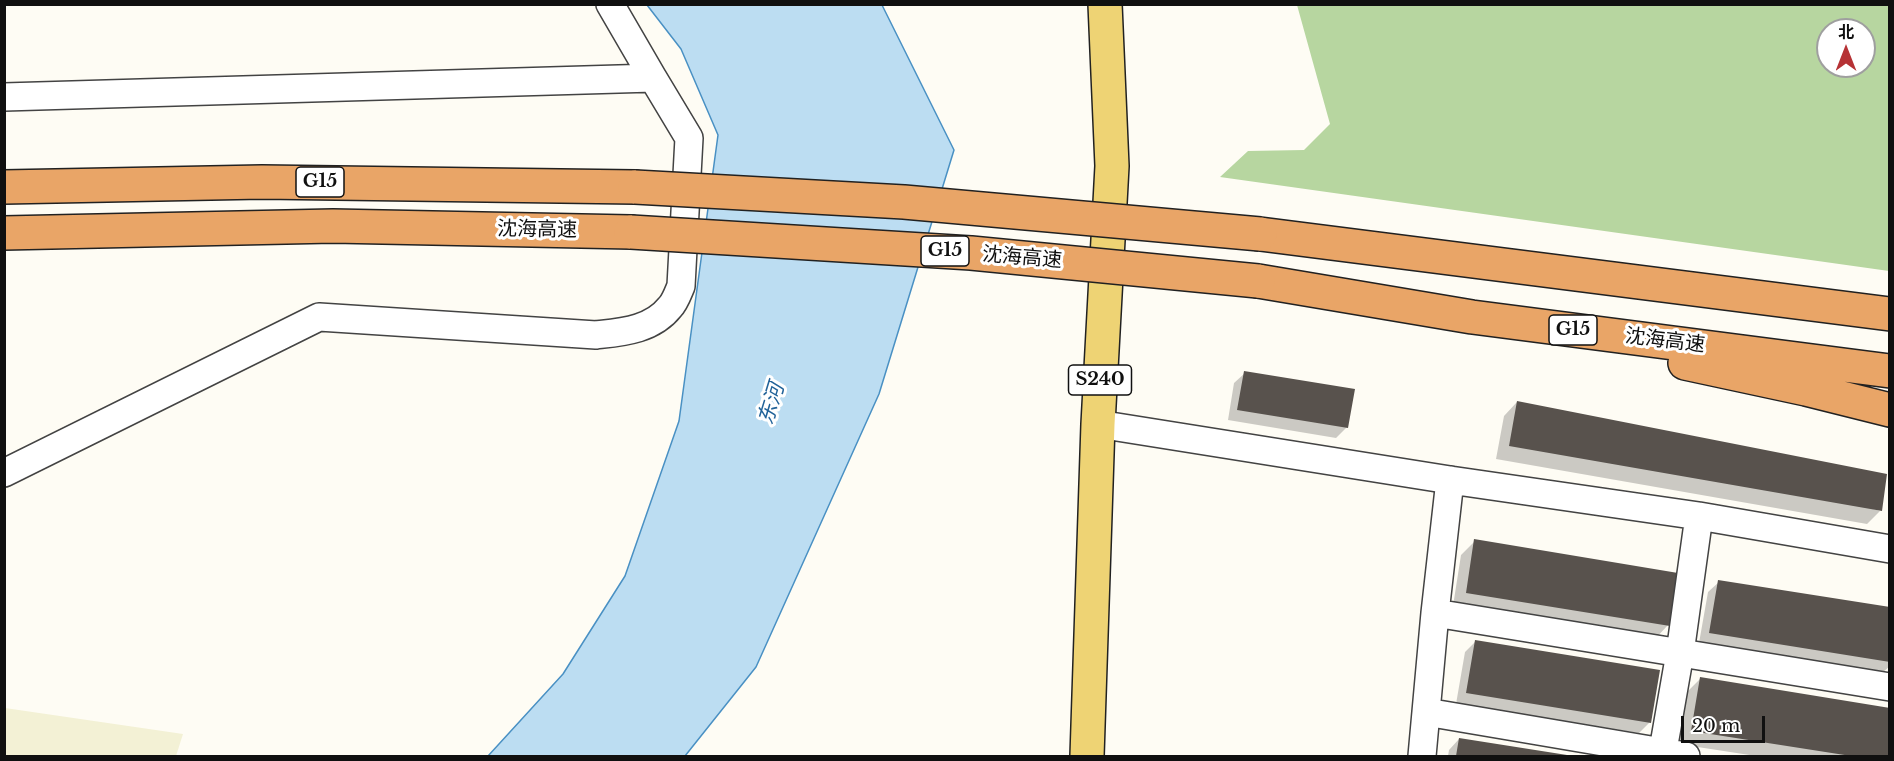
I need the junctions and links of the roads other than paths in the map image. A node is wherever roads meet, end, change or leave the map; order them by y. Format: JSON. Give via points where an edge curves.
{"nodes":[{"id":1,"x":610,"y":4,"type":"edge"},
{"id":2,"x":1105,"y":4,"type":"edge"},
{"id":3,"x":653,"y":78,"type":"junction"},
{"id":4,"x":4,"y":97,"type":"edge"},
{"id":5,"x":4,"y":187,"type":"edge"},
{"id":6,"x":4,"y":233,"type":"edge"},
{"id":7,"x":1890,"y":314,"type":"edge"},
{"id":8,"x":1472,"y":317,"type":"junction"},
{"id":9,"x":1890,"y":371,"type":"edge"},
{"id":10,"x":1890,"y":410,"type":"edge"},
{"id":11,"x":1098,"y":424,"type":"junction"},
{"id":12,"x":4,"y":473,"type":"edge"},
{"id":13,"x":1450,"y":480,"type":"junction"},
{"id":14,"x":1699,"y":516,"type":"junction"},
{"id":15,"x":1890,"y":549,"type":"edge"},
{"id":16,"x":1435,"y":613,"type":"junction"},
{"id":17,"x":1680,"y":653,"type":"junction"},
{"id":18,"x":1890,"y":687,"type":"edge"},
{"id":19,"x":1426,"y":712,"type":"junction"},
{"id":20,"x":1670,"y":755,"type":"edge"},
{"id":21,"x":1088,"y":756,"type":"edge"},
{"id":22,"x":1422,"y":756,"type":"edge"}],
"edges":[{"from":1,"to":3,"type":"street"},
{"from":2,"to":11,"type":"main road","number":"S240","via":[[1112,166]]},
{"from":3,"to":4,"type":"street"},
{"from":3,"to":12,"type":"street","via":[[689,138],[681,286],[670,307],[650,324],[596,334],[319,318]]},
{"from":5,"to":7,"type":"highway","number":"G15","bridge":true,"via":[[262,182],[636,187],[904,202],[1260,234]]},
{"from":6,"to":8,"type":"highway","name":"沈海高速","number":"G15","bridge":true,"via":[[333,226],[631,232],[971,253],[1258,281]]},
{"from":8,"to":9,"type":"highway","name":"沈海高速","number":"G15"},
{"from":8,"to":10,"type":"highway"},
{"from":11,"to":13,"type":"street"},
{"from":11,"to":21,"type":"main road","number":"S240"},
{"from":13,"to":14,"type":"street"},
{"from":13,"to":16,"type":"street"},
{"from":14,"to":15,"type":"street"},
{"from":14,"to":17,"type":"street"},
{"from":16,"to":17,"type":"street"},
{"from":16,"to":19,"type":"street"},
{"from":17,"to":18,"type":"street"},
{"from":17,"to":20,"type":"street"},
{"from":19,"to":20,"type":"street"},
{"from":19,"to":22,"type":"street"}]}
